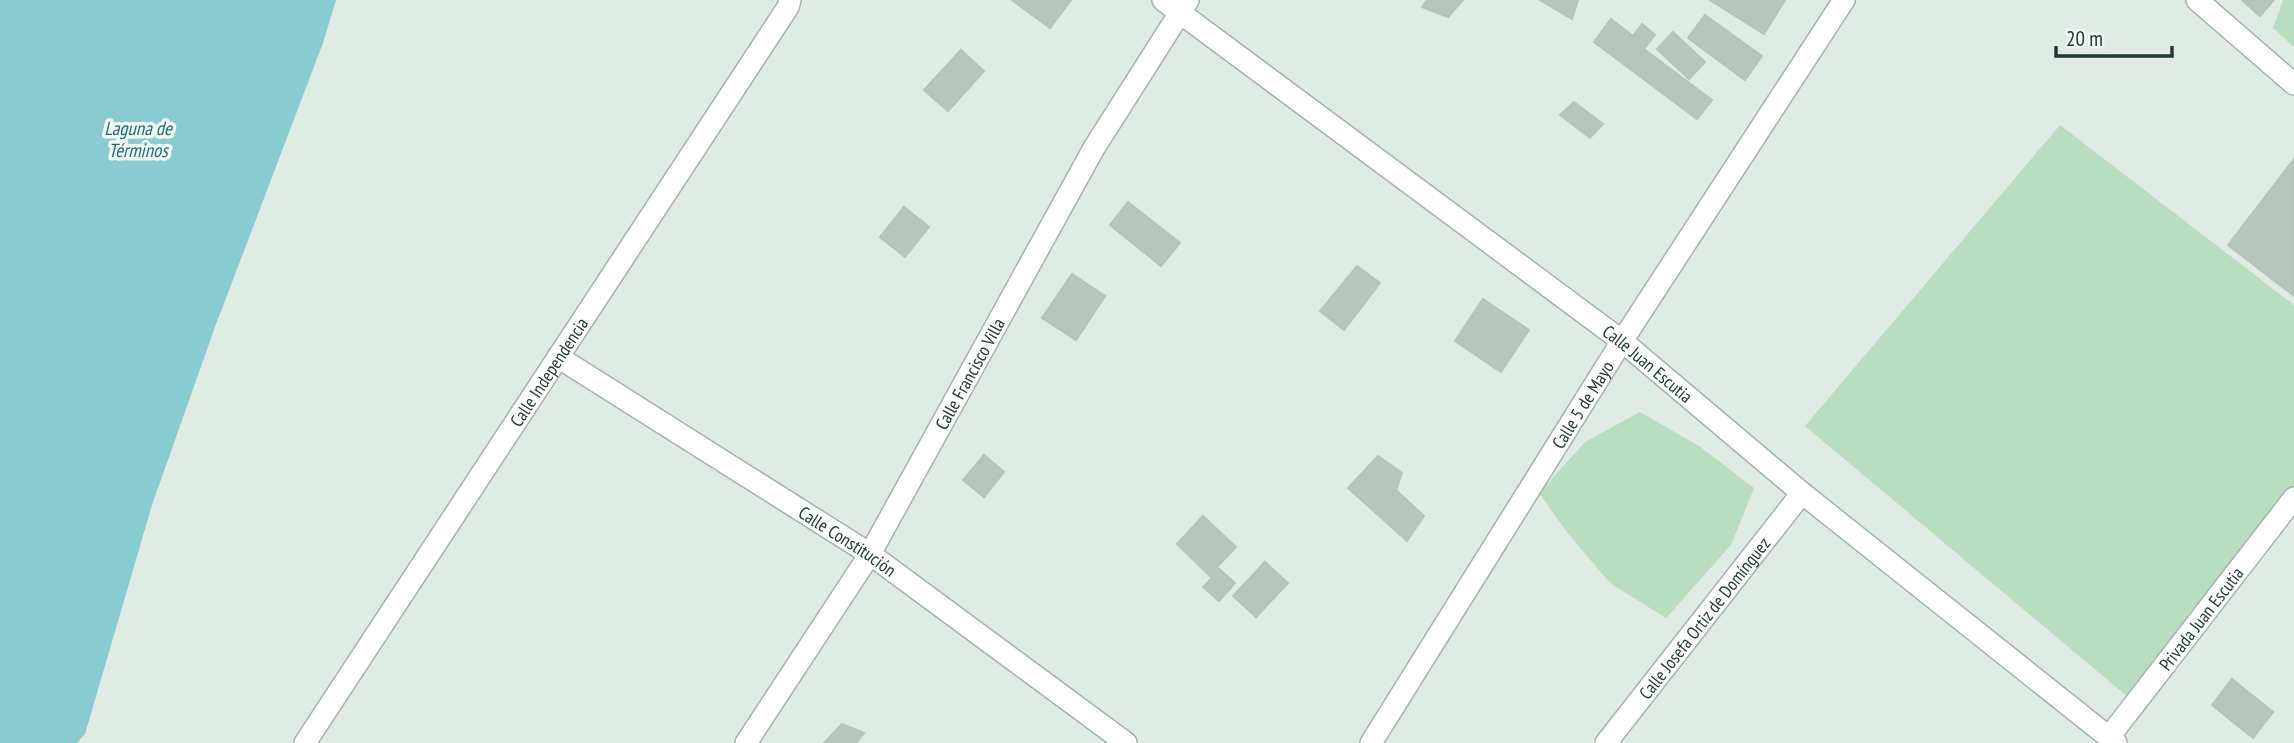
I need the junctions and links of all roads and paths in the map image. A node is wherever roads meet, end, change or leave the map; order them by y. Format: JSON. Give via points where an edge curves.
{"nodes":[{"id":1,"x":790,"y":0,"type":"edge"},
{"id":2,"x":1844,"y":0,"type":"edge"},
{"id":3,"x":2197,"y":0,"type":"edge"},
{"id":4,"x":1177,"y":4,"type":"edge"},
{"id":5,"x":2294,"y":84,"type":"edge"},
{"id":6,"x":1622,"y":341,"type":"junction"},
{"id":7,"x":558,"y":358,"type":"junction"},
{"id":8,"x":1802,"y":493,"type":"junction"},
{"id":9,"x":2294,"y":498,"type":"edge"},
{"id":10,"x":870,"y":554,"type":"junction"},
{"id":11,"x":2113,"y":740,"type":"edge"},
{"id":12,"x":305,"y":743,"type":"edge"},
{"id":13,"x":746,"y":743,"type":"edge"},
{"id":14,"x":1126,"y":743,"type":"edge"},
{"id":15,"x":1371,"y":743,"type":"edge"},
{"id":16,"x":1606,"y":743,"type":"edge"}],
"edges":[{"from":1,"to":7,"type":"street","name":"Calle Independencia"},
{"from":2,"to":6,"type":"street","name":"Calle 5 de Mayo"},
{"from":3,"to":5,"type":"street"},
{"from":4,"to":6,"type":"street","name":"Calle Juan Escutia"},
{"from":4,"to":10,"type":"street","name":"Calle Francisco Villa"},
{"from":6,"to":8,"type":"street","name":"Calle Juan Escutia"},
{"from":6,"to":15,"type":"street","name":"Calle 5 de Mayo"},
{"from":7,"to":10,"type":"street","name":"Calle Constitución"},
{"from":7,"to":12,"type":"street","name":"Calle Independencia"},
{"from":8,"to":11,"type":"street","name":"Calle Juan Escutia"},
{"from":8,"to":16,"type":"street","name":"Calle Josefa Ortiz de Domínguez"},
{"from":9,"to":11,"type":"street","name":"Privada Juan Escutia"},
{"from":10,"to":13,"type":"street","name":"Calle Francisco Villa"},
{"from":10,"to":14,"type":"street","name":"Calle Constitución"}]}
